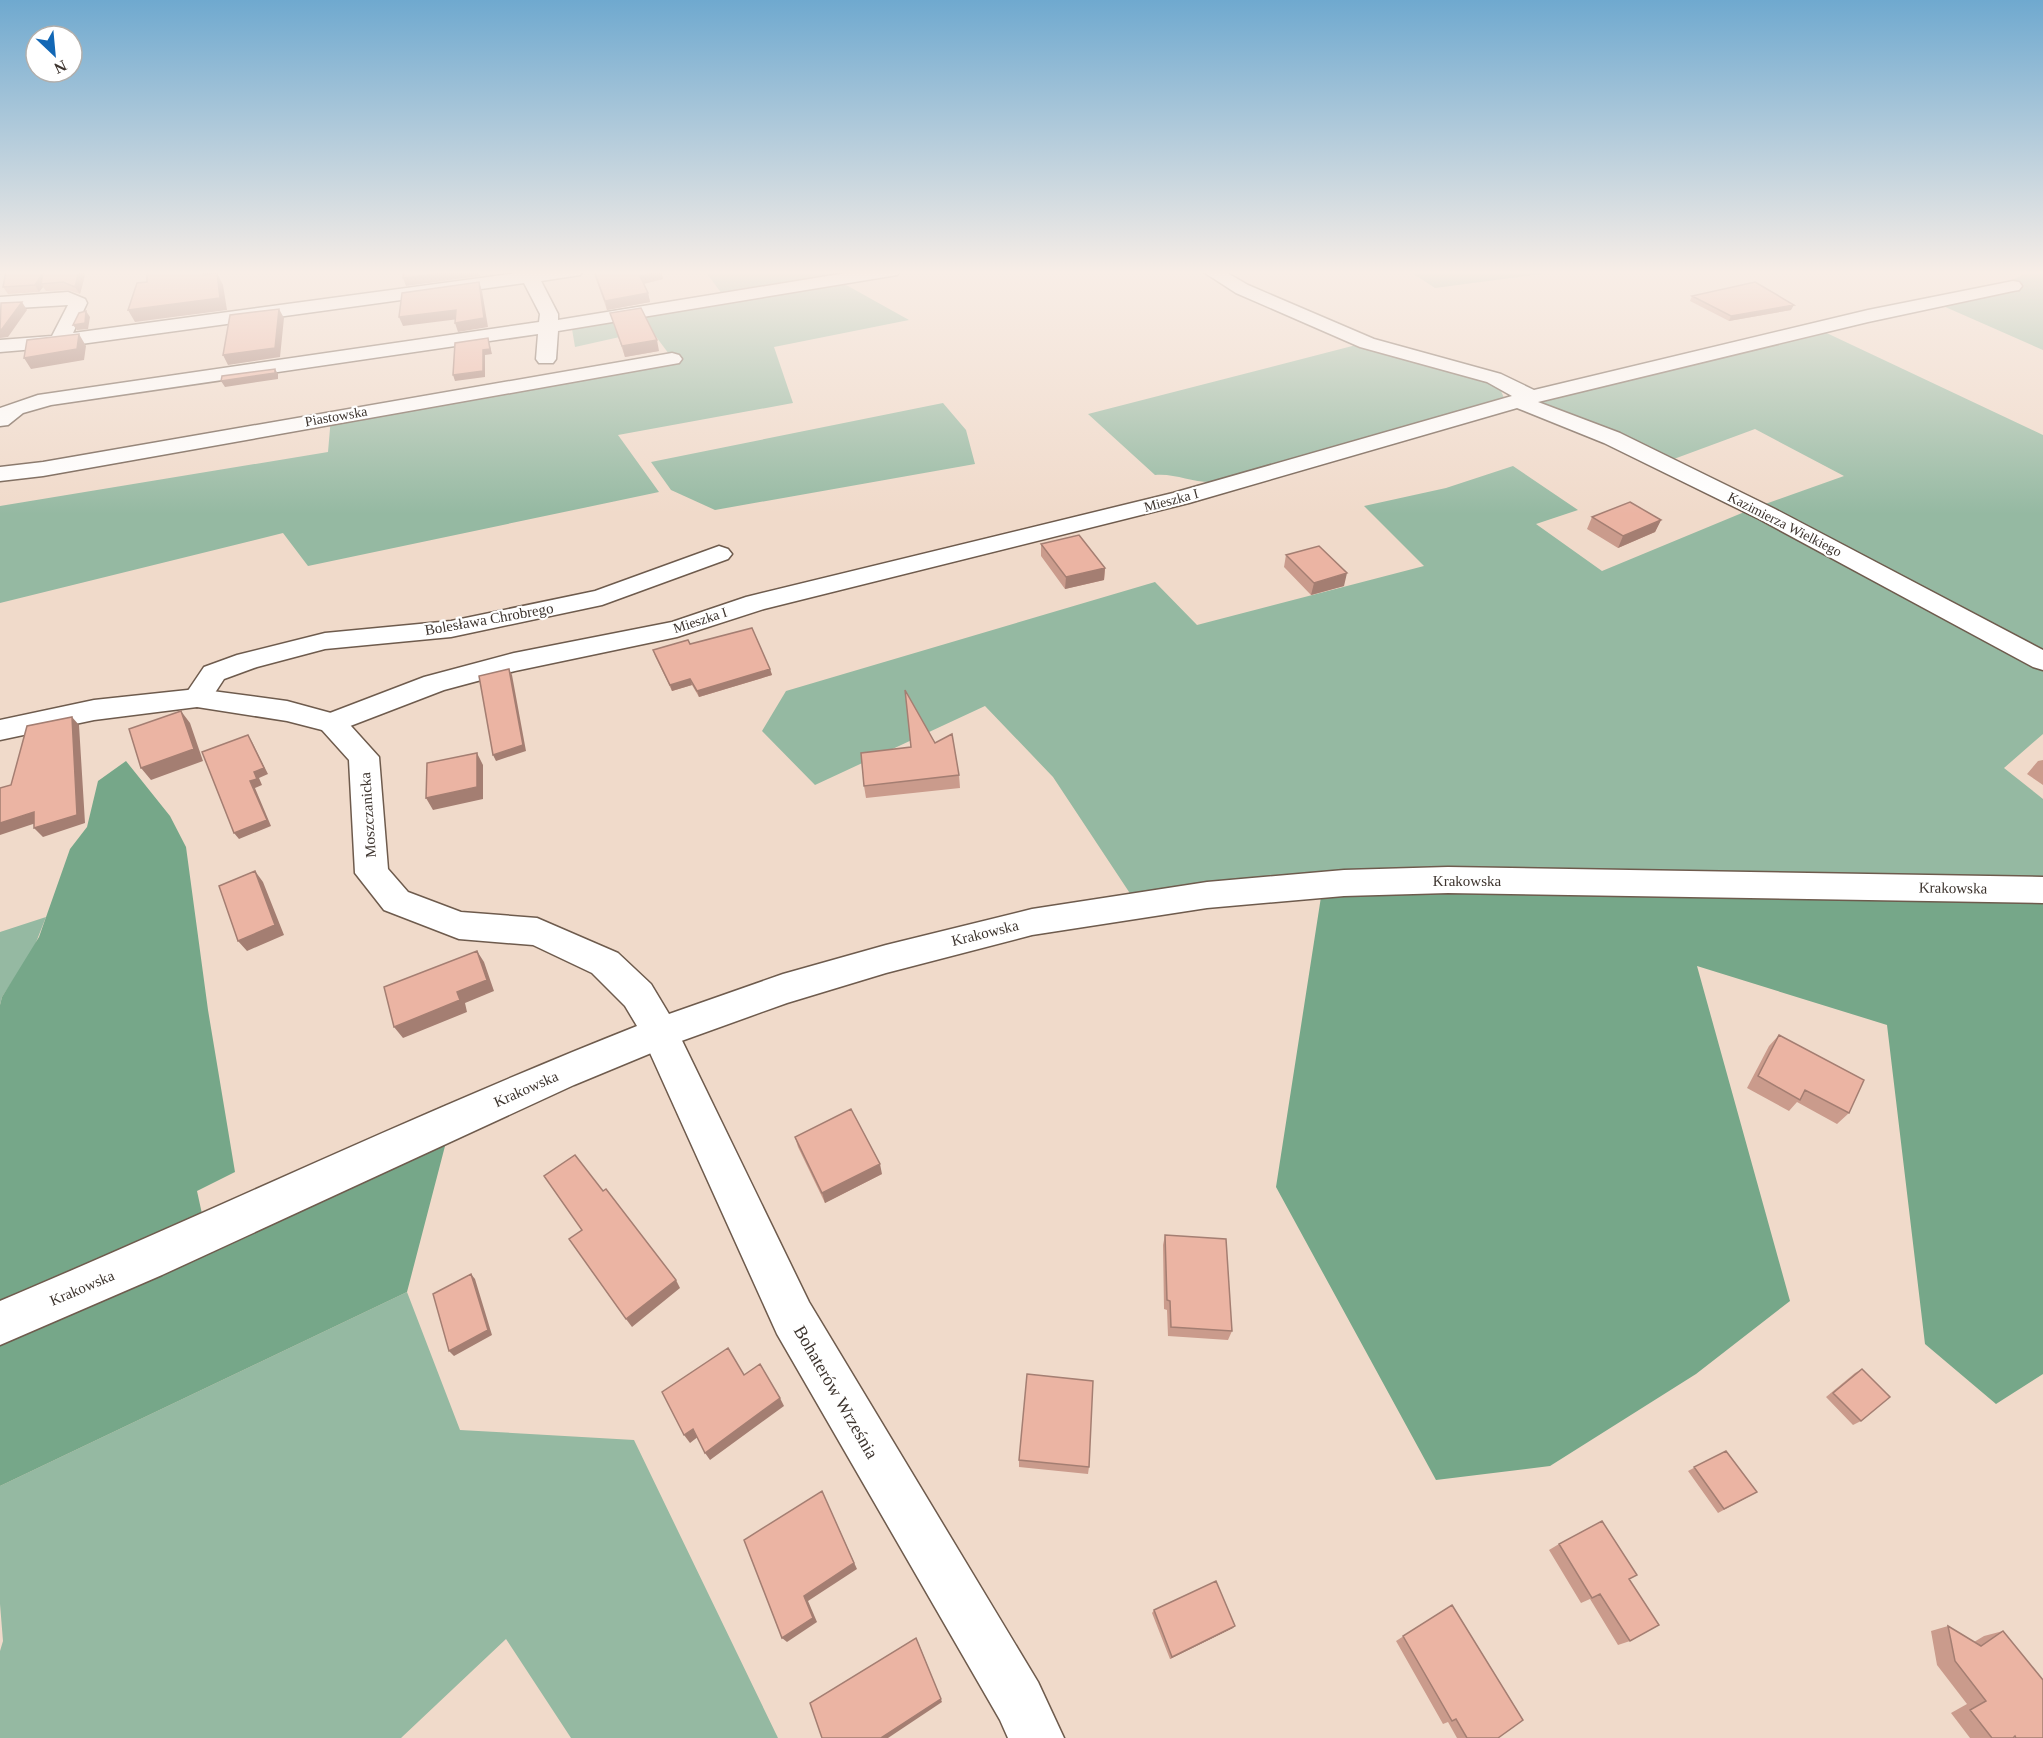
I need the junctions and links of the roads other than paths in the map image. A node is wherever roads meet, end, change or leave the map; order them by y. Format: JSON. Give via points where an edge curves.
{"nodes":[{"id":1,"x":364,"y":352,"type":"edge"},
{"id":2,"x":547,"y":352,"type":"edge"},
{"id":3,"x":1400,"y":352,"type":"edge"},
{"id":4,"x":1717,"y":352,"type":"edge"},
{"id":5,"x":546,"y":358,"type":"dead end"},
{"id":6,"x":672,"y":359,"type":"dead end"},
{"id":7,"x":1526,"y":399,"type":"junction"},
{"id":8,"x":0,"y":420,"type":"edge"},
{"id":9,"x":0,"y":474,"type":"edge"},
{"id":10,"x":719,"y":554,"type":"dead end"},
{"id":11,"x":2043,"y":661,"type":"edge"},
{"id":12,"x":196,"y":698,"type":"junction"},
{"id":13,"x":332,"y":723,"type":"junction"},
{"id":14,"x":0,"y":730,"type":"edge"},
{"id":15,"x":2043,"y":890,"type":"edge"},
{"id":16,"x":660,"y":1033,"type":"junction"},
{"id":17,"x":0,"y":1323,"type":"edge"},
{"id":18,"x":1036,"y":1738,"type":"edge"}],
"edges":[{"from":1,"to":8,"type":"street","via":[[34,402],[5,412]]},
{"from":2,"to":5,"type":"street"},
{"from":3,"to":7,"type":"street","name":"Kazimierza Wielkiego","via":[[1494,378]]},
{"from":4,"to":7,"type":"street","name":"Mieszka I"},
{"from":6,"to":9,"type":"street","name":"Piastowska","via":[[42,470]]},
{"from":7,"to":11,"type":"street","name":"Kazimierza Wielkiego","via":[[1534,408],[1612,438],[1767,514]]},
{"from":7,"to":13,"type":"street","name":"Mieszka I","via":[[1181,498],[754,603],[677,629],[514,662],[434,683]]},
{"from":10,"to":12,"type":"street","name":"Bolesława Chrobrego","via":[[602,597],[451,629],[325,640],[247,661],[214,673]]},
{"from":12,"to":13,"type":"street","via":[[287,711]]},
{"from":12,"to":14,"type":"street","via":[[94,710]]},
{"from":13,"to":16,"type":"street","name":"Moszczanicka","via":[[364,757],[372,873],[396,901],[459,925],[537,932],[605,963],[638,995]]},
{"from":15,"to":16,"type":"street","name":"Krakowska","via":[[1448,880],[1270,888],[1032,922],[886,958]]},
{"from":16,"to":17,"type":"street","name":"Krakowska","via":[[561,1073]]},
{"from":16,"to":18,"type":"street","name":"Bohaterów Września","via":[[794,1318],[1019,1701]]}]}
